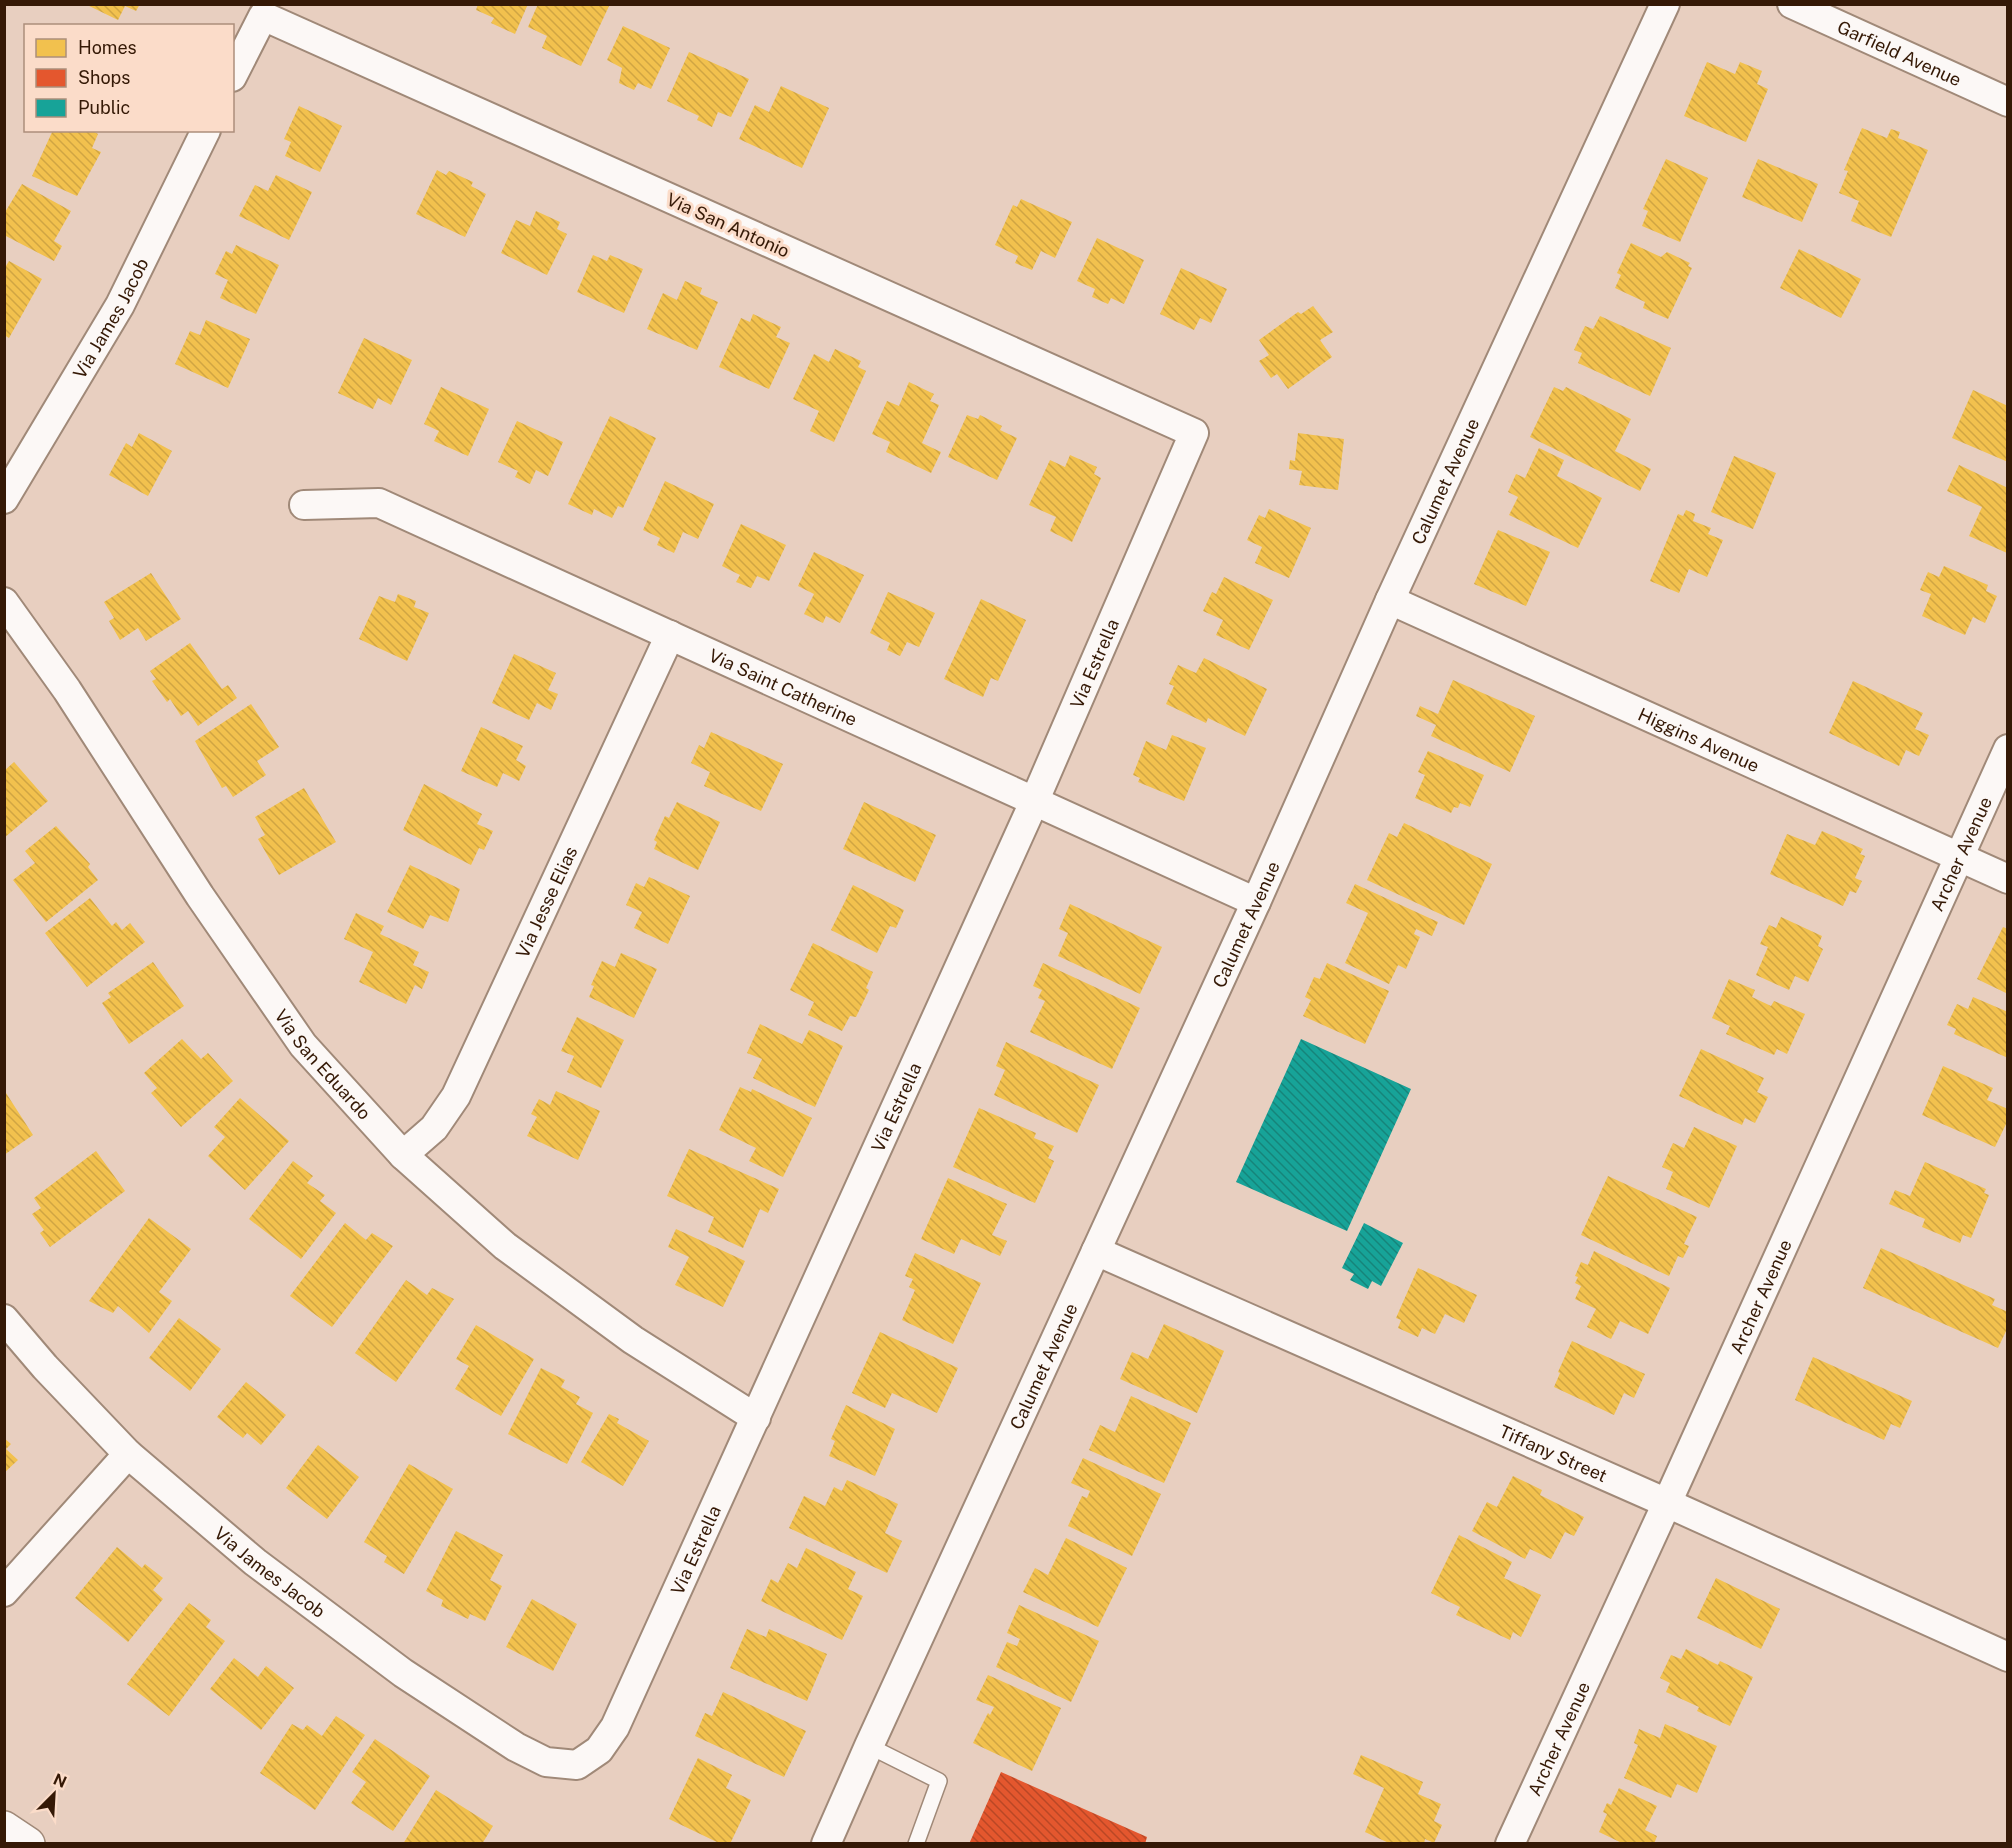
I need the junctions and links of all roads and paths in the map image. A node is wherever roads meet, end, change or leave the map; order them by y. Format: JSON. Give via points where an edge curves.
{"nodes":[{"id":1,"x":1665,"y":4,"type":"edge"},
{"id":2,"x":1792,"y":4,"type":"edge"},
{"id":3,"x":234,"y":73,"type":"edge"},
{"id":4,"x":2007,"y":102,"type":"edge"},
{"id":5,"x":205,"y":132,"type":"edge"},
{"id":6,"x":1194,"y":433,"type":"joint"},
{"id":7,"x":4,"y":499,"type":"edge"},
{"id":8,"x":304,"y":505,"type":"dead end"},
{"id":9,"x":1390,"y":600,"type":"junction"},
{"id":10,"x":4,"y":602,"type":"edge"},
{"id":11,"x":670,"y":635,"type":"junction"},
{"id":12,"x":2007,"y":749,"type":"edge"},
{"id":13,"x":1034,"y":802,"type":"junction"},
{"id":14,"x":1958,"y":856,"type":"junction"},
{"id":15,"x":2007,"y":879,"type":"edge"},
{"id":16,"x":1256,"y":902,"type":"junction"},
{"id":17,"x":403,"y":1155,"type":"junction"},
{"id":18,"x":1096,"y":1251,"type":"junction"},
{"id":19,"x":4,"y":1319,"type":"edge"},
{"id":20,"x":756,"y":1418,"type":"junction"},
{"id":21,"x":128,"y":1454,"type":"junction"},
{"id":22,"x":1667,"y":1503,"type":"junction"},
{"id":23,"x":4,"y":1592,"type":"edge"},
{"id":24,"x":2007,"y":1657,"type":"edge"},
{"id":25,"x":869,"y":1746,"type":"junction"},
{"id":26,"x":577,"y":1765,"type":"joint"},
{"id":27,"x":4,"y":1828,"type":"edge"},
{"id":28,"x":28,"y":1844,"type":"edge"},
{"id":29,"x":826,"y":1844,"type":"edge"},
{"id":30,"x":916,"y":1844,"type":"edge"},
{"id":31,"x":1510,"y":1844,"type":"edge"}],
"edges":[{"from":1,"to":9,"type":"street","name":"Calumet Avenue"},
{"from":2,"to":4,"type":"street","name":"Garfield Avenue"},
{"from":3,"to":6,"type":"street","name":"Via San Antonio","via":[[263,16]]},
{"from":5,"to":7,"type":"street","name":"Via James Jacob","via":[[120,305]]},
{"from":6,"to":13,"type":"street","name":"Via Estrella"},
{"from":8,"to":11,"type":"street","name":"Via Saint Catherine","via":[[380,503]]},
{"from":9,"to":14,"type":"street","name":"Higgins Avenue"},
{"from":9,"to":16,"type":"street","name":"Calumet Avenue"},
{"from":10,"to":17,"type":"street","name":"Via San Eduardo","via":[[67,690],[303,1046]]},
{"from":11,"to":13,"type":"street","name":"Via Saint Catherine"},
{"from":11,"to":17,"type":"street","name":"Via Jesse Elias","via":[[456,1096],[434,1128]]},
{"from":12,"to":14,"type":"street","name":"Archer Avenue"},
{"from":13,"to":16,"type":"street","name":"Via Saint Catherine"},
{"from":13,"to":20,"type":"street","name":"Via Estrella"},
{"from":14,"to":15,"type":"street","name":"Higgins Avenue"},
{"from":14,"to":22,"type":"street","name":"Archer Avenue"},
{"from":16,"to":18,"type":"street","name":"Calumet Avenue"},
{"from":17,"to":20,"type":"street","name":"Via San Eduardo","via":[[505,1246],[633,1340]]},
{"from":18,"to":22,"type":"street","name":"Tiffany Street"},
{"from":18,"to":25,"type":"street","name":"Calumet Avenue"},
{"from":19,"to":21,"type":"street","name":"Via James Jacob"},
{"from":20,"to":26,"type":"street","name":"Via Estrella","via":[[615,1727],[599,1750]]},
{"from":21,"to":23,"type":"street"},
{"from":21,"to":26,"type":"street","name":"Via James Jacob","via":[[255,1562],[403,1672],[516,1748],[546,1762]]},
{"from":22,"to":24,"type":"street","name":"Tiffany Street"},
{"from":22,"to":31,"type":"street","name":"Archer Avenue"},
{"from":25,"to":29,"type":"street","name":"Calumet Avenue"},
{"from":25,"to":30,"type":"lane","via":[[939,1781]]},
{"from":27,"to":28,"type":"main road"}]}
